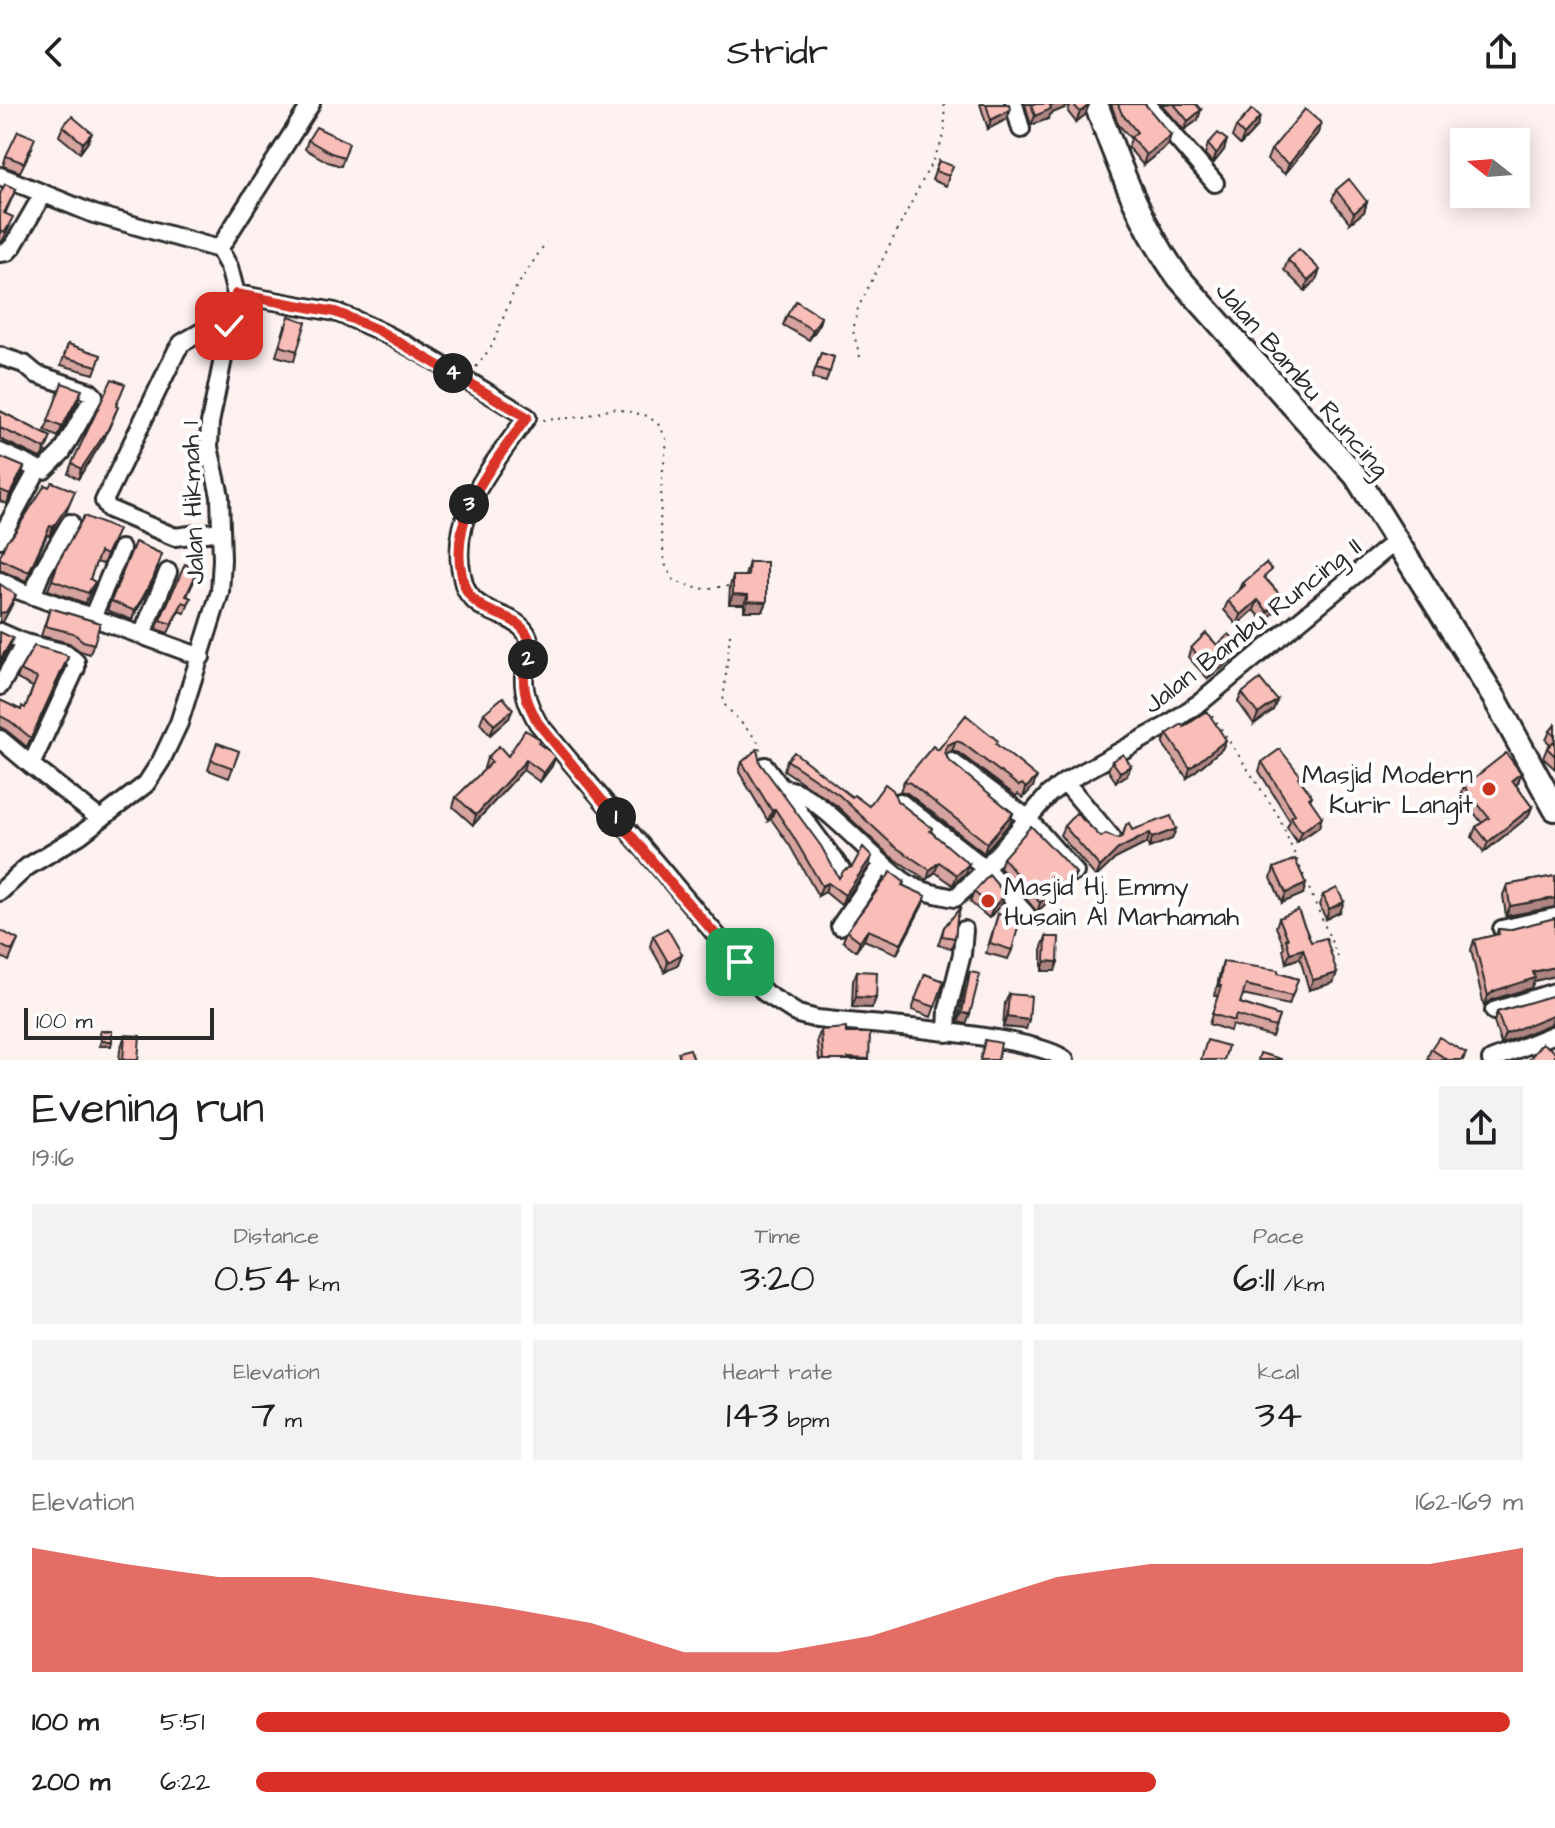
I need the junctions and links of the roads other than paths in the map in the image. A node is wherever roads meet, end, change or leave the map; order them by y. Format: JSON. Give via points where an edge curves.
{"nodes":[{"id":1,"x":311,"y":104,"type":"edge"},
{"id":2,"x":1014,"y":104,"type":"edge"},
{"id":3,"x":1096,"y":104,"type":"edge"},
{"id":4,"x":1147,"y":104,"type":"edge"},
{"id":5,"x":1021,"y":129,"type":"dead end"},
{"id":6,"x":0,"y":176,"type":"edge"},
{"id":7,"x":1215,"y":183,"type":"dead end"},
{"id":8,"x":43,"y":194,"type":"junction"},
{"id":9,"x":219,"y":249,"type":"junction"},
{"id":10,"x":0,"y":253,"type":"edge"},
{"id":11,"x":236,"y":294,"type":"junction"},
{"id":12,"x":229,"y":326,"type":"junction"},
{"id":13,"x":0,"y":356,"type":"edge"},
{"id":14,"x":0,"y":452,"type":"edge"},
{"id":15,"x":38,"y":469,"type":"junction"},
{"id":16,"x":5,"y":517,"type":"edge"},
{"id":17,"x":70,"y":523,"type":"dead end"},
{"id":18,"x":221,"y":531,"type":"junction"},
{"id":19,"x":0,"y":539,"type":"edge"},
{"id":20,"x":1397,"y":540,"type":"junction"},
{"id":21,"x":121,"y":549,"type":"dead end"},
{"id":22,"x":168,"y":572,"type":"dead end"},
{"id":23,"x":0,"y":581,"type":"edge"},
{"id":24,"x":32,"y":596,"type":"junction"},
{"id":25,"x":92,"y":618,"type":"junction"},
{"id":26,"x":0,"y":632,"type":"edge"},
{"id":27,"x":142,"y":635,"type":"junction"},
{"id":28,"x":25,"y":643,"type":"junction"},
{"id":29,"x":201,"y":657,"type":"junction"},
{"id":30,"x":0,"y":686,"type":"edge"},
{"id":31,"x":0,"y":739,"type":"edge"},
{"id":32,"x":952,"y":762,"type":"edge"},
{"id":33,"x":31,"y":765,"type":"junction"},
{"id":34,"x":765,"y":766,"type":"edge"},
{"id":35,"x":1065,"y":782,"type":"junction"},
{"id":36,"x":783,"y":789,"type":"junction"},
{"id":37,"x":900,"y":802,"type":"edge"},
{"id":38,"x":1555,"y":809,"type":"edge"},
{"id":39,"x":1027,"y":818,"type":"junction"},
{"id":40,"x":100,"y":819,"type":"junction"},
{"id":41,"x":1112,"y":838,"type":"edge"},
{"id":42,"x":883,"y":864,"type":"junction"},
{"id":43,"x":985,"y":868,"type":"junction"},
{"id":44,"x":841,"y":869,"type":"edge"},
{"id":45,"x":1075,"y":872,"type":"edge"},
{"id":46,"x":0,"y":892,"type":"edge"},
{"id":47,"x":1026,"y":914,"type":"dead end"},
{"id":48,"x":1555,"y":917,"type":"edge"},
{"id":49,"x":840,"y":926,"type":"dead end"},
{"id":50,"x":1502,"y":929,"type":"edge"},
{"id":51,"x":964,"y":930,"type":"dead end"},
{"id":52,"x":1555,"y":992,"type":"edge"},
{"id":53,"x":1494,"y":1011,"type":"edge"},
{"id":54,"x":947,"y":1033,"type":"junction"},
{"id":55,"x":1555,"y":1034,"type":"edge"},
{"id":56,"x":1065,"y":1060,"type":"edge"},
{"id":57,"x":1491,"y":1060,"type":"edge"}],
"edges":[{"from":1,"to":9,"type":"street"},
{"from":2,"to":5,"type":"street"},
{"from":3,"to":20,"type":"street","name":"Jalan Bambu Runcing","via":[[1137,210],[1160,252],[1356,476]]},
{"from":4,"to":7,"type":"street"},
{"from":6,"to":8,"type":"street"},
{"from":8,"to":9,"type":"street"},
{"from":8,"to":10,"type":"street","via":[[13,246]]},
{"from":9,"to":11,"type":"street"},
{"from":11,"to":12,"type":"street","name":"Jalan Hikmah 1"},
{"from":11,"to":54,"type":"street","via":[[350,318],[527,417],[470,502],[458,547],[466,590],[474,601],[523,629],[529,641],[524,678],[527,702],[538,723],[765,993],[782,1006],[817,1019]]},
{"from":12,"to":18,"type":"street","name":"Jalan Hikmah 1","via":[[209,447]]},
{"from":12,"to":18,"type":"street","via":[[217,323],[177,350],[104,501],[109,509],[175,537]]},
{"from":13,"to":15,"type":"street","via":[[94,396],[55,462]]},
{"from":14,"to":15,"type":"street"},
{"from":15,"to":16,"type":"street"},
{"from":16,"to":19,"type":"street"},
{"from":17,"to":24,"type":"street"},
{"from":18,"to":29,"type":"street","name":"Jalan Hikmah 1","via":[[220,592]]},
{"from":20,"to":35,"type":"street","name":"Jalan Bambu Runcing II","via":[[1202,701]]},
{"from":20,"to":38,"type":"street","name":"Jalan Bambu Runcing","via":[[1508,721]]},
{"from":21,"to":25,"type":"street"},
{"from":22,"to":27,"type":"street"},
{"from":23,"to":24,"type":"street"},
{"from":24,"to":25,"type":"street"},
{"from":25,"to":27,"type":"street"},
{"from":26,"to":28,"type":"street"},
{"from":27,"to":29,"type":"street"},
{"from":28,"to":30,"type":"street"},
{"from":28,"to":33,"type":"street","via":[[66,653],[76,662]]},
{"from":29,"to":40,"type":"street","name":"Jalan Hikmah 1","via":[[161,761],[146,784]]},
{"from":31,"to":33,"type":"street"},
{"from":32,"to":39,"type":"street"},
{"from":33,"to":40,"type":"street"},
{"from":34,"to":36,"type":"street"},
{"from":35,"to":39,"type":"street","name":"Jalan Bambu Runcing II"},
{"from":35,"to":41,"type":"street"},
{"from":36,"to":42,"type":"street","via":[[792,789],[825,811]]},
{"from":36,"to":44,"type":"street"},
{"from":37,"to":43,"type":"street"},
{"from":39,"to":43,"type":"street","name":"Jalan Bambu Runcing II"},
{"from":39,"to":45,"type":"street"},
{"from":40,"to":46,"type":"street","name":"Jalan Hikmah 1","via":[[27,867]]},
{"from":42,"to":43,"type":"street","name":"Jalan Bambu Runcing II","via":[[910,886],[955,898]]},
{"from":42,"to":49,"type":"street"},
{"from":43,"to":47,"type":"street"},
{"from":48,"to":50,"type":"street"},
{"from":51,"to":54,"type":"street"},
{"from":52,"to":53,"type":"street"},
{"from":54,"to":56,"type":"street","via":[[1026,1046]]},
{"from":55,"to":57,"type":"street"}]}
